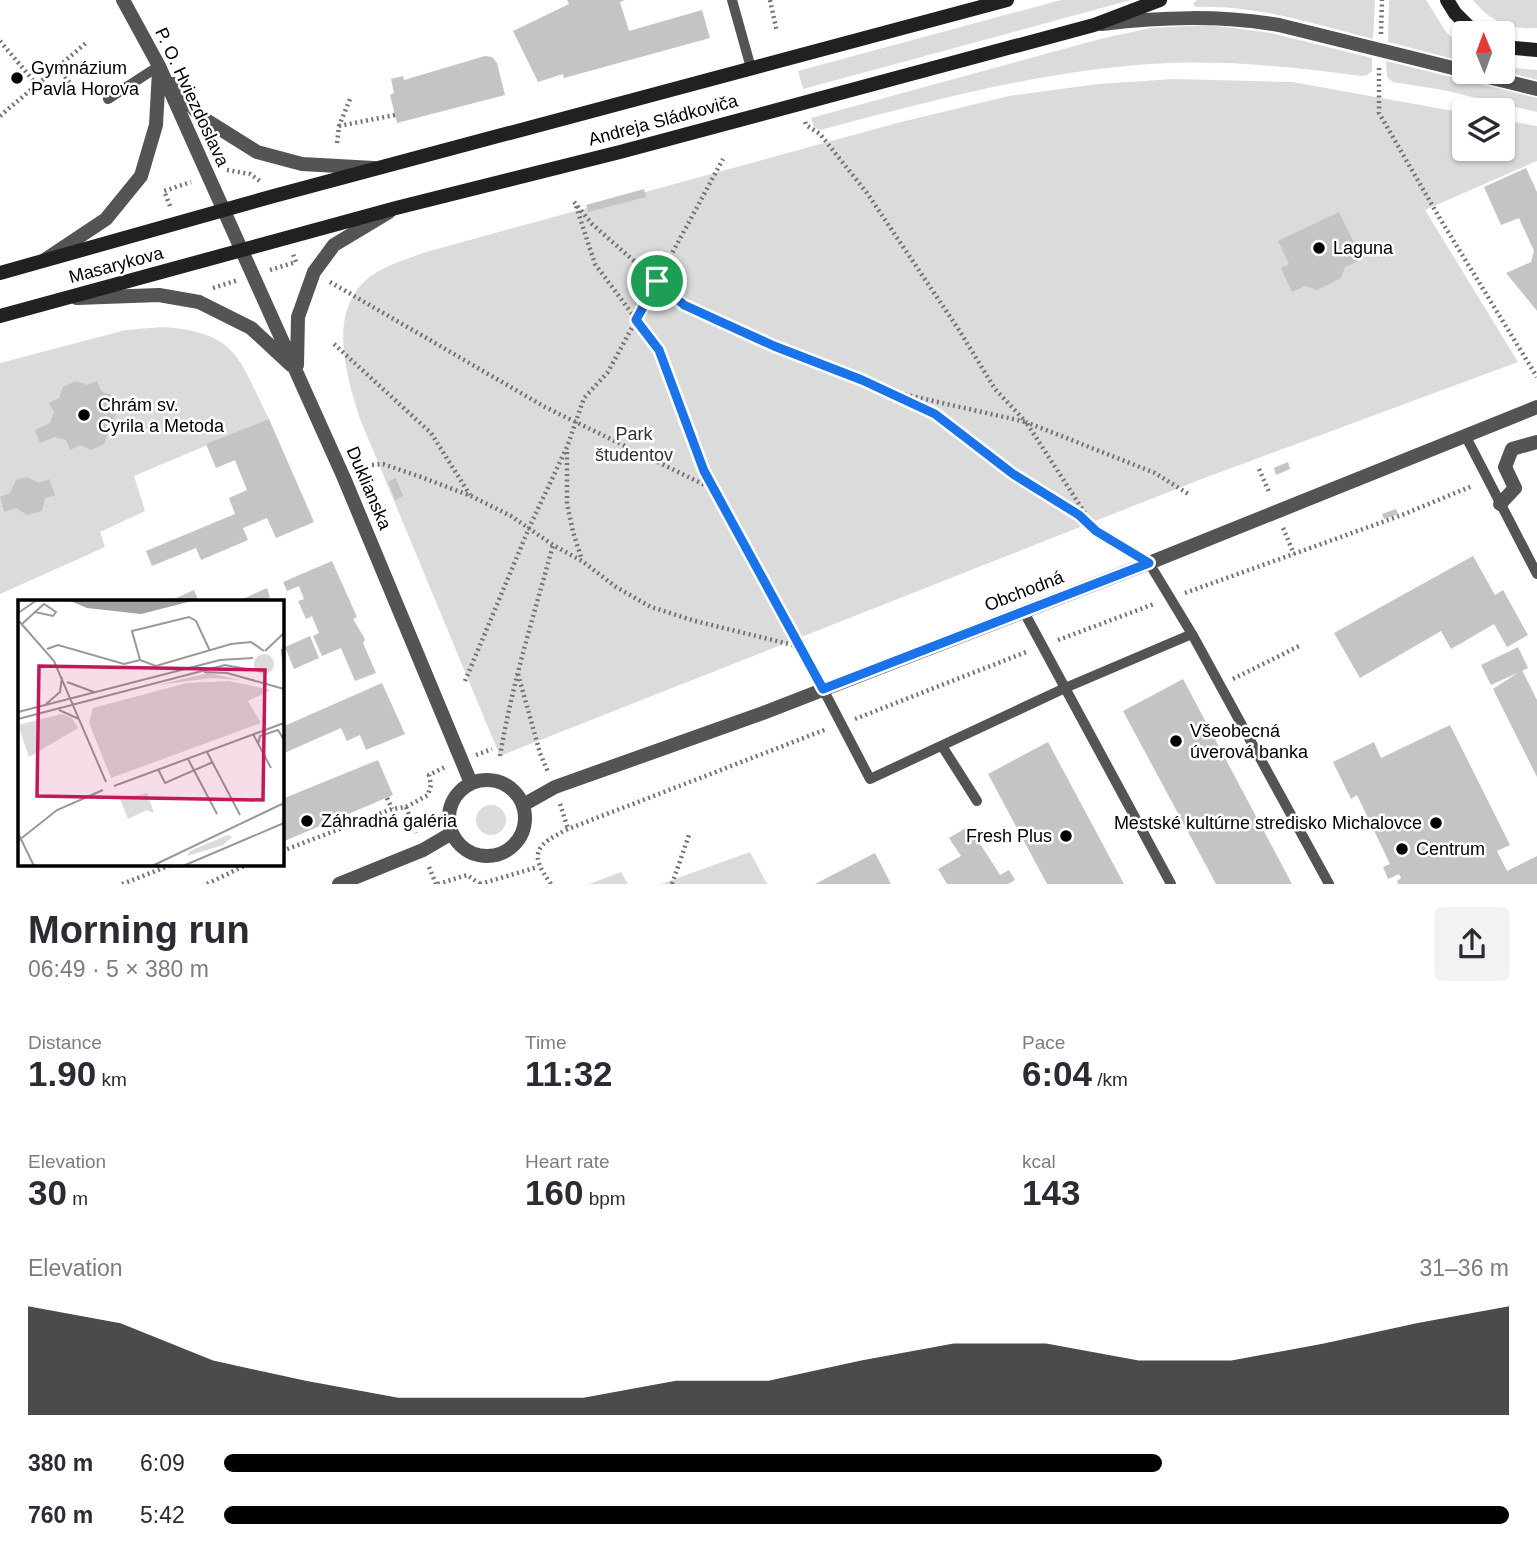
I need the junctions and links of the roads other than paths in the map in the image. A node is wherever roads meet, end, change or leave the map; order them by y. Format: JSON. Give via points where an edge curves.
{"nodes":[{"id":1,"x":123,"y":0,"type":"edge"},
{"id":2,"x":732,"y":0,"type":"edge"},
{"id":3,"x":1007,"y":0,"type":"edge"},
{"id":4,"x":1160,"y":0,"type":"edge"},
{"id":5,"x":1447,"y":0,"type":"edge"},
{"id":6,"x":1463,"y":21,"type":"edge"},
{"id":7,"x":1094,"y":25,"type":"junction"},
{"id":8,"x":1516,"y":48,"type":"edge"},
{"id":9,"x":1537,"y":50,"type":"edge"},
{"id":10,"x":159,"y":66,"type":"junction"},
{"id":11,"x":751,"y":68,"type":"junction"},
{"id":12,"x":1452,"y":68,"type":"edge"},
{"id":13,"x":1516,"y":84,"type":"edge"},
{"id":14,"x":1537,"y":89,"type":"edge"},
{"id":15,"x":108,"y":99,"type":"dead end"},
{"id":16,"x":383,"y":168,"type":"junction"},
{"id":17,"x":396,"y":208,"type":"junction"},
{"id":18,"x":225,"y":211,"type":"junction"},
{"id":19,"x":242,"y":251,"type":"junction"},
{"id":20,"x":39,"y":263,"type":"junction"},
{"id":21,"x":0,"y":273,"type":"edge"},
{"id":22,"x":65,"y":298,"type":"junction"},
{"id":23,"x":0,"y":316,"type":"edge"},
{"id":24,"x":297,"y":370,"type":"junction"},
{"id":25,"x":1537,"y":407,"type":"edge"},
{"id":26,"x":1465,"y":435,"type":"junction"},
{"id":27,"x":1537,"y":442,"type":"edge"},
{"id":28,"x":1500,"y":504,"type":"junction"},
{"id":29,"x":1149,"y":563,"type":"junction"},
{"id":30,"x":1537,"y":574,"type":"edge"},
{"id":31,"x":1024,"y":612,"type":"junction"},
{"id":32,"x":1192,"y":634,"type":"junction"},
{"id":33,"x":1065,"y":688,"type":"junction"},
{"id":34,"x":823,"y":689,"type":"junction"},
{"id":35,"x":942,"y":746,"type":"junction"},
{"id":36,"x":471,"y":783,"type":"junction"},
{"id":37,"x":976,"y":801,"type":"dead end"},
{"id":38,"x":523,"y":805,"type":"junction"},
{"id":39,"x":452,"y":833,"type":"junction"},
{"id":40,"x":340,"y":884,"type":"edge"},
{"id":41,"x":1171,"y":884,"type":"edge"},
{"id":42,"x":1329,"y":884,"type":"edge"}],
"edges":[{"from":1,"to":10,"type":"street","name":"P. O. Hviezdoslava"},
{"from":2,"to":11,"type":"lane"},
{"from":3,"to":11,"type":"main road","name":"Andreja Sládkoviča"},
{"from":4,"to":7,"type":"main road","name":"Andreja Sládkoviča"},
{"from":5,"to":6,"type":"main road"},
{"from":7,"to":12,"type":"street","name":"Andreja Sládkoviča","via":[[1183,17],[1250,20]]},
{"from":7,"to":17,"type":"main road","name":"Andreja Sládkoviča"},
{"from":8,"to":9,"type":"main road"},
{"from":10,"to":15,"type":"lane"},
{"from":10,"to":16,"type":"street","via":[[201,117],[257,152],[302,163]]},
{"from":10,"to":18,"type":"street","name":"P. O. Hviezdoslava"},
{"from":10,"to":20,"type":"street","via":[[156,125],[142,176],[106,219]]},
{"from":11,"to":16,"type":"main road","name":"Andreja Sládkoviča"},
{"from":13,"to":14,"type":"street","name":"Andreja Sládkoviča"},
{"from":16,"to":18,"type":"main road","name":"Andreja Sládkoviča"},
{"from":17,"to":19,"type":"main road","name":"Andreja Sládkoviča"},
{"from":17,"to":24,"type":"street","via":[[334,246],[314,272],[298,317]]},
{"from":18,"to":19,"type":"street","name":"Duklianska"},
{"from":18,"to":20,"type":"main road","name":"Masarykova"},
{"from":19,"to":22,"type":"main road","name":"Masarykova"},
{"from":19,"to":24,"type":"street","name":"Duklianska"},
{"from":20,"to":21,"type":"main road","name":"Masarykova"},
{"from":22,"to":23,"type":"main road","name":"Masarykova"},
{"from":22,"to":24,"type":"street","via":[[159,295],[198,302],[251,328]]},
{"from":24,"to":36,"type":"street","name":"Duklianska"},
{"from":25,"to":26,"type":"street","name":"Obchodná"},
{"from":26,"to":28,"type":"lane"},
{"from":26,"to":29,"type":"street","name":"Obchodná"},
{"from":27,"to":28,"type":"street","via":[[1512,449],[1505,467],[1516,488]]},
{"from":28,"to":30,"type":"lane"},
{"from":29,"to":31,"type":"street","name":"Obchodná"},
{"from":29,"to":32,"type":"lane"},
{"from":31,"to":33,"type":"lane"},
{"from":31,"to":34,"type":"street","name":"Obchodná"},
{"from":32,"to":33,"type":"lane"},
{"from":32,"to":42,"type":"lane"},
{"from":33,"to":35,"type":"lane"},
{"from":33,"to":41,"type":"lane"},
{"from":34,"to":35,"type":"lane","via":[[870,779]]},
{"from":34,"to":38,"type":"street","name":"Obchodná","via":[[555,787]]},
{"from":35,"to":37,"type":"lane"},
{"from":36,"to":38,"type":"street","via":[[498,782],[513,790]]},
{"from":36,"to":39,"type":"street","via":[[451,804]]},
{"from":38,"to":39,"type":"street","via":[[525,822],[519,838],[499,854],[471,853]]},
{"from":39,"to":40,"type":"street"}]}
